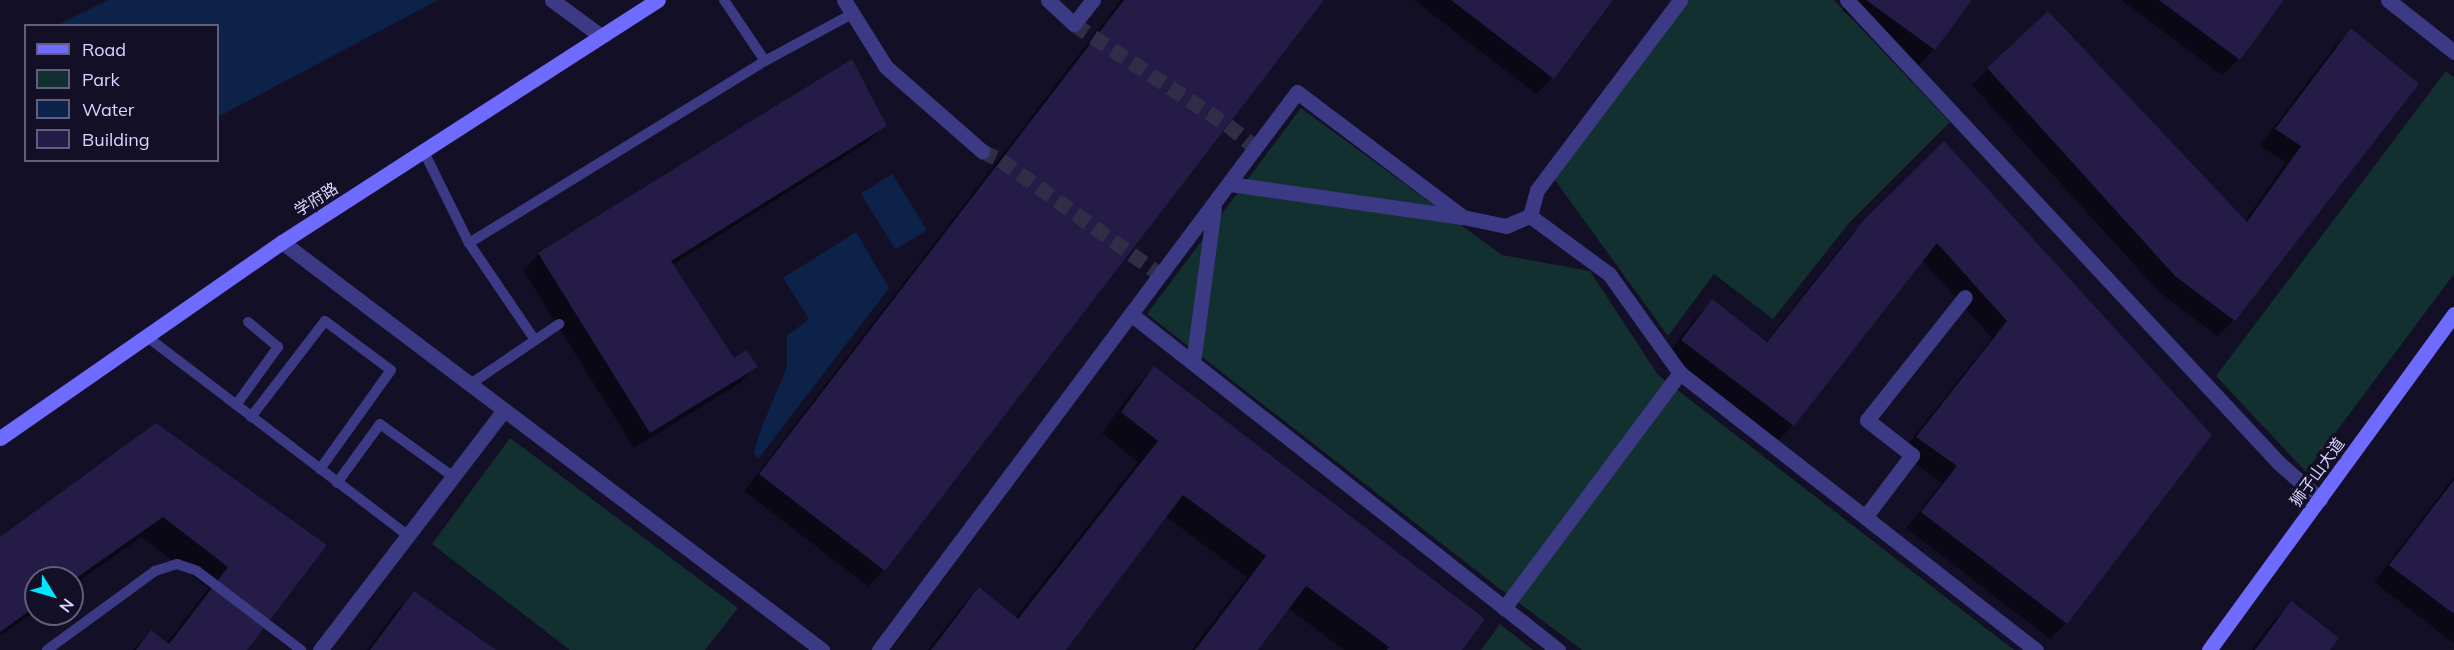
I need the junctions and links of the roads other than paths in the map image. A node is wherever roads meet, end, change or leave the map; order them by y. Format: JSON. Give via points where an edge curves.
{"nodes":[{"id":1,"x":552,"y":0,"type":"edge"},
{"id":2,"x":658,"y":0,"type":"edge"},
{"id":3,"x":724,"y":0,"type":"edge"},
{"id":4,"x":844,"y":0,"type":"edge"},
{"id":5,"x":1048,"y":0,"type":"edge"},
{"id":6,"x":1093,"y":0,"type":"edge"},
{"id":7,"x":1680,"y":0,"type":"edge"},
{"id":8,"x":1847,"y":0,"type":"edge"},
{"id":9,"x":2388,"y":0,"type":"edge"},
{"id":10,"x":852,"y":14,"type":"junction"},
{"id":11,"x":601,"y":36,"type":"junction"},
{"id":12,"x":2454,"y":52,"type":"edge"},
{"id":13,"x":765,"y":61,"type":"junction"},
{"id":14,"x":982,"y":151,"type":"tunnel mouth"},
{"id":15,"x":424,"y":152,"type":"junction"},
{"id":16,"x":1230,"y":184,"type":"junction"},
{"id":17,"x":1215,"y":205,"type":"junction"},
{"id":18,"x":1530,"y":216,"type":"junction"},
{"id":19,"x":1463,"y":217,"type":"junction"},
{"id":20,"x":282,"y":243,"type":"junction"},
{"id":21,"x":470,"y":243,"type":"junction"},
{"id":22,"x":1965,"y":297,"type":"dead end"},
{"id":23,"x":2454,"y":314,"type":"edge"},
{"id":24,"x":1132,"y":315,"type":"junction"},
{"id":25,"x":248,"y":322,"type":"dead end"},
{"id":26,"x":560,"y":324,"type":"dead end"},
{"id":27,"x":146,"y":336,"type":"junction"},
{"id":28,"x":535,"y":340,"type":"junction"},
{"id":29,"x":1192,"y":363,"type":"junction"},
{"id":30,"x":1680,"y":374,"type":"junction"},
{"id":31,"x":469,"y":385,"type":"junction"},
{"id":32,"x":236,"y":405,"type":"junction"},
{"id":33,"x":504,"y":410,"type":"junction"},
{"id":34,"x":251,"y":417,"type":"junction"},
{"id":35,"x":0,"y":438,"type":"edge"},
{"id":36,"x":320,"y":470,"type":"junction"},
{"id":37,"x":452,"y":476,"type":"junction"},
{"id":38,"x":337,"y":483,"type":"junction"},
{"id":39,"x":2320,"y":499,"type":"junction"},
{"id":40,"x":1865,"y":517,"type":"junction"},
{"id":41,"x":407,"y":536,"type":"junction"},
{"id":42,"x":1504,"y":608,"type":"junction"},
{"id":43,"x":47,"y":650,"type":"edge"},
{"id":44,"x":302,"y":650,"type":"edge"},
{"id":45,"x":320,"y":650,"type":"edge"},
{"id":46,"x":822,"y":650,"type":"edge"},
{"id":47,"x":879,"y":650,"type":"edge"},
{"id":48,"x":1558,"y":650,"type":"edge"},
{"id":49,"x":2036,"y":650,"type":"edge"},
{"id":50,"x":2209,"y":650,"type":"edge"}],
"edges":[{"from":1,"to":11,"type":"street"},
{"from":2,"to":11,"type":"street","name":"学府路"},
{"from":3,"to":13,"type":"lane"},
{"from":4,"to":10,"type":"street"},
{"from":5,"to":6,"type":"street","via":[[1074,24]]},
{"from":7,"to":18,"type":"street","via":[[1537,190]]},
{"from":8,"to":39,"type":"street","via":[[2279,463]]},
{"from":9,"to":12,"type":"street"},
{"from":10,"to":13,"type":"lane"},
{"from":10,"to":14,"type":"street","via":[[886,67]]},
{"from":11,"to":15,"type":"street","name":"学府路"},
{"from":13,"to":21,"type":"lane"},
{"from":15,"to":20,"type":"street","name":"学府路"},
{"from":15,"to":21,"type":"lane"},
{"from":16,"to":17,"type":"street"},
{"from":16,"to":19,"type":"street"},
{"from":16,"to":19,"type":"street","via":[[1297,92]]},
{"from":17,"to":24,"type":"street"},
{"from":17,"to":29,"type":"street"},
{"from":18,"to":19,"type":"street","via":[[1506,226]]},
{"from":18,"to":30,"type":"street","via":[[1609,274]]},
{"from":20,"to":27,"type":"street","name":"学府路"},
{"from":20,"to":31,"type":"street"},
{"from":21,"to":28,"type":"lane"},
{"from":22,"to":40,"type":"street","via":[[1867,420],[1912,455]]},
{"from":23,"to":39,"type":"street","name":"狮子山大道"},
{"from":24,"to":29,"type":"street"},
{"from":24,"to":47,"type":"street"},
{"from":25,"to":32,"type":"lane","via":[[278,347]]},
{"from":26,"to":28,"type":"lane"},
{"from":27,"to":32,"type":"lane"},
{"from":27,"to":35,"type":"street","name":"学府路"},
{"from":28,"to":31,"type":"lane"},
{"from":29,"to":42,"type":"street"},
{"from":30,"to":40,"type":"street"},
{"from":30,"to":42,"type":"street"},
{"from":31,"to":33,"type":"street"},
{"from":32,"to":34,"type":"lane"},
{"from":33,"to":37,"type":"street"},
{"from":33,"to":46,"type":"street"},
{"from":34,"to":36,"type":"lane"},
{"from":34,"to":36,"type":"lane","via":[[325,321],[391,370]]},
{"from":36,"to":38,"type":"lane"},
{"from":37,"to":38,"type":"lane","via":[[380,424]]},
{"from":37,"to":41,"type":"street"},
{"from":38,"to":41,"type":"lane"},
{"from":39,"to":50,"type":"street","name":"狮子山大道"},
{"from":40,"to":49,"type":"street"},
{"from":41,"to":45,"type":"street"},
{"from":42,"to":48,"type":"street"},
{"from":43,"to":44,"type":"lane","via":[[155,572],[177,564],[197,571]]}]}
